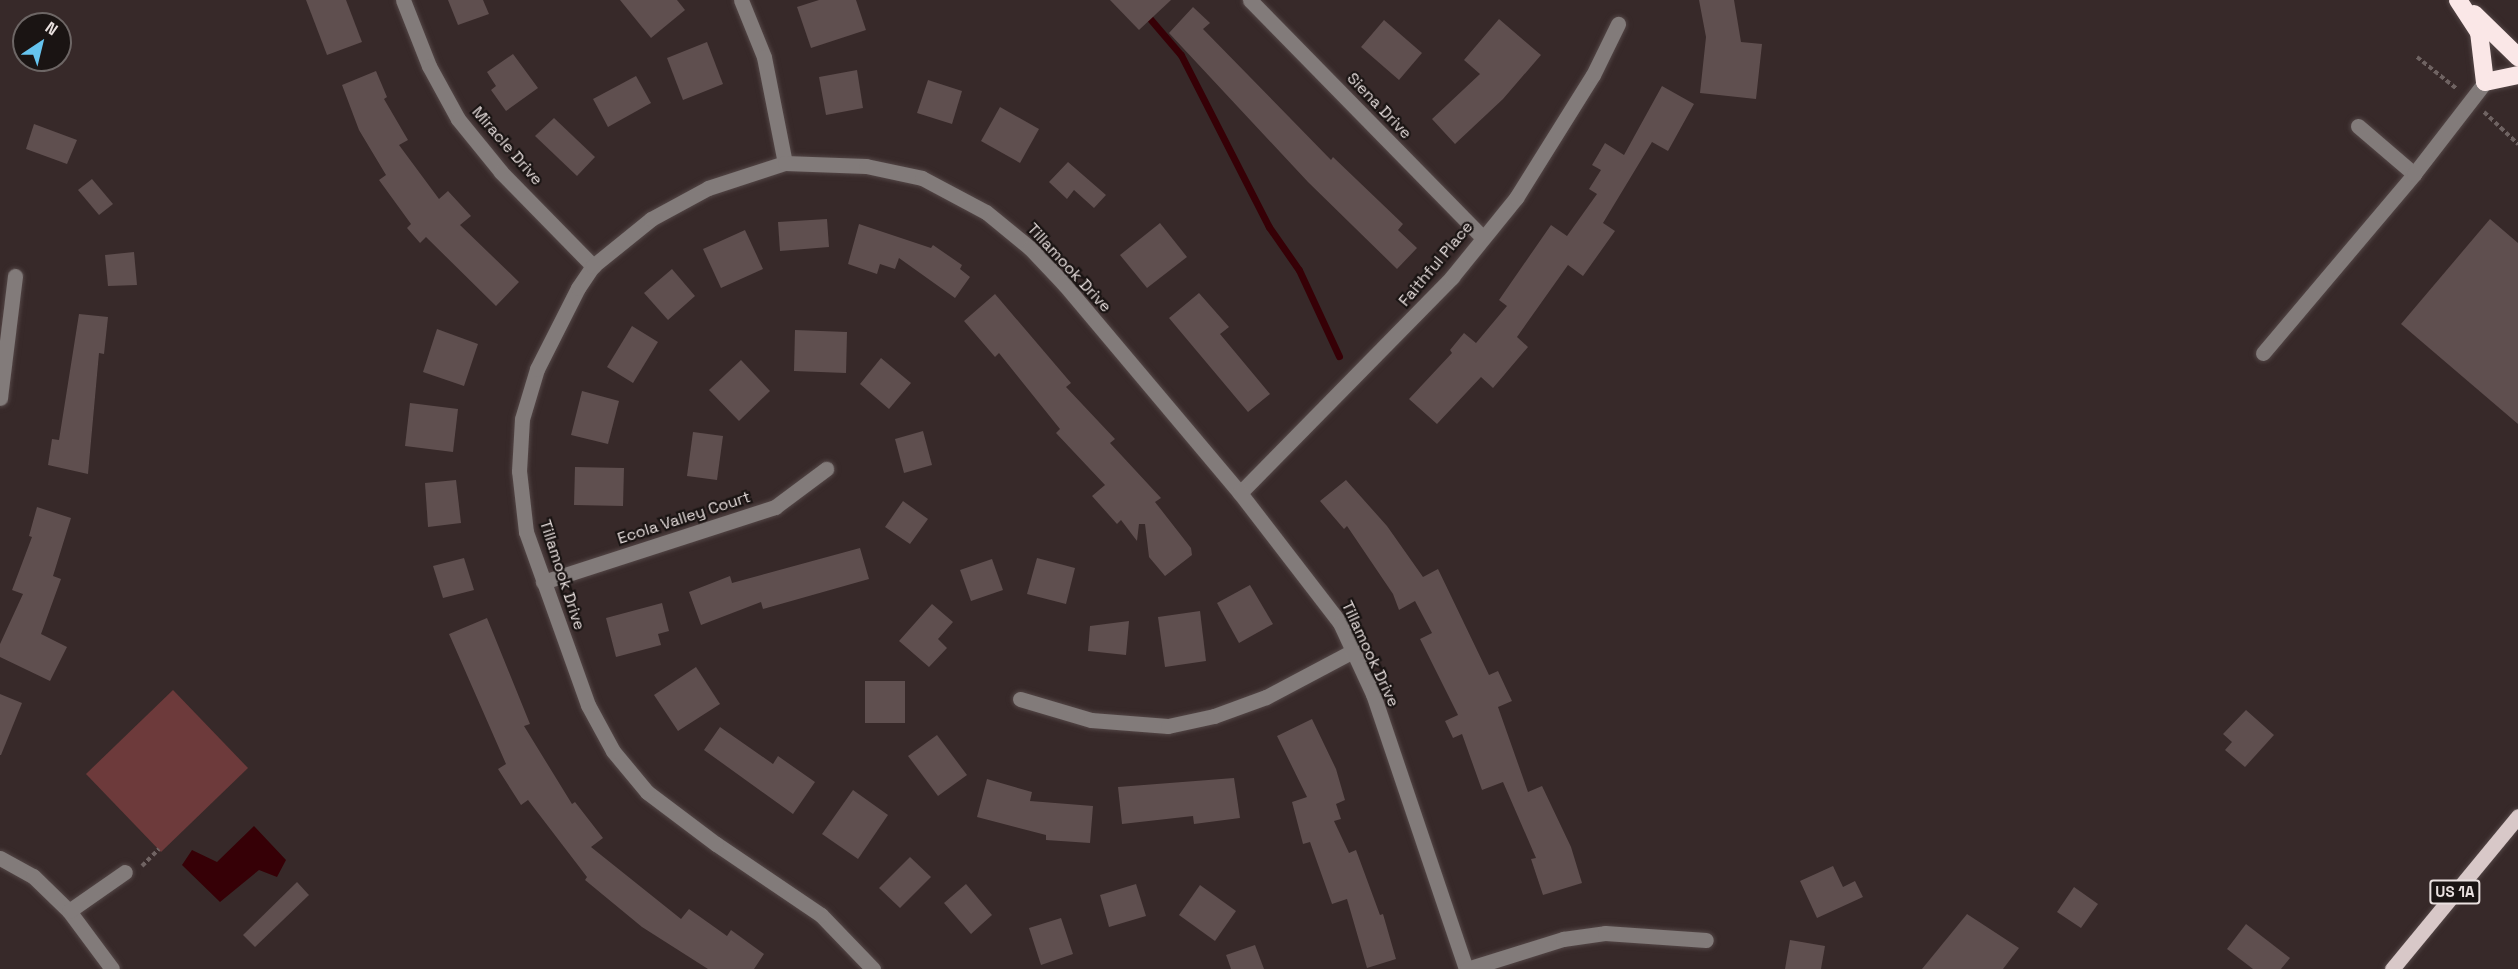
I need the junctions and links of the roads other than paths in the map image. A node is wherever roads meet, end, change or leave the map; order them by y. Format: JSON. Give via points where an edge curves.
{"nodes":[{"id":1,"x":403,"y":0,"type":"edge"},
{"id":2,"x":741,"y":0,"type":"edge"},
{"id":3,"x":2459,"y":0,"type":"edge"},
{"id":4,"x":1252,"y":1,"type":"edge"},
{"id":5,"x":1618,"y":24,"type":"dead end"},
{"id":6,"x":2518,"y":57,"type":"edge"},
{"id":7,"x":2518,"y":75,"type":"edge"},
{"id":8,"x":2486,"y":82,"type":"junction"},
{"id":9,"x":2358,"y":126,"type":"dead end"},
{"id":10,"x":784,"y":163,"type":"junction"},
{"id":11,"x":2414,"y":174,"type":"junction"},
{"id":12,"x":1482,"y":237,"type":"junction"},
{"id":13,"x":593,"y":266,"type":"junction"},
{"id":14,"x":15,"y":276,"type":"dead end"},
{"id":15,"x":2263,"y":353,"type":"dead end"},
{"id":16,"x":0,"y":398,"type":"edge"},
{"id":17,"x":826,"y":469,"type":"dead end"},
{"id":18,"x":1240,"y":493,"type":"junction"},
{"id":19,"x":543,"y":582,"type":"junction"},
{"id":20,"x":1351,"y":652,"type":"junction"},
{"id":21,"x":1020,"y":699,"type":"dead end"},
{"id":22,"x":2518,"y":816,"type":"edge"},
{"id":23,"x":0,"y":858,"type":"edge"},
{"id":24,"x":125,"y":872,"type":"dead end"},
{"id":25,"x":69,"y":911,"type":"junction"},
{"id":26,"x":1706,"y":940,"type":"dead end"},
{"id":27,"x":112,"y":969,"type":"edge"},
{"id":28,"x":873,"y":969,"type":"edge"},
{"id":29,"x":1466,"y":969,"type":"edge"},
{"id":30,"x":2392,"y":969,"type":"edge"}],
"edges":[{"from":1,"to":13,"type":"street","name":"Miracle Drive","via":[[429,66],[458,119],[501,172]]},
{"from":2,"to":10,"type":"street","via":[[764,57]]},
{"from":3,"to":6,"type":"highway"},
{"from":3,"to":8,"type":"highway","via":[[2479,32]]},
{"from":4,"to":12,"type":"street","name":"Siena Drive"},
{"from":5,"to":12,"type":"street","name":"Faithful Place","via":[[1551,144],[1516,198]]},
{"from":7,"to":8,"type":"highway"},
{"from":8,"to":11,"type":"street"},
{"from":9,"to":11,"type":"street"},
{"from":10,"to":13,"type":"street","name":"Tillamook Drive","via":[[708,188],[651,219]]},
{"from":10,"to":18,"type":"street","name":"Tillamook Drive","via":[[866,166],[922,178],[986,212],[1030,248],[1064,284]]},
{"from":11,"to":15,"type":"street"},
{"from":12,"to":18,"type":"street","name":"Faithful Place","via":[[1418,315]]},
{"from":13,"to":19,"type":"street","name":"Tillamook Drive","via":[[555,330],[537,369],[522,419],[519,471],[526,532]]},
{"from":14,"to":16,"type":"street"},
{"from":17,"to":19,"type":"street","name":"Ecola Valley Court","via":[[775,507]]},
{"from":18,"to":20,"type":"street","name":"Tillamook Drive","via":[[1323,597],[1340,623]]},
{"from":19,"to":28,"type":"street","name":"Tillamook Drive","via":[[588,705],[613,751],[647,792],[821,915]]},
{"from":20,"to":21,"type":"street","via":[[1266,697],[1214,716],[1168,726],[1091,720]]},
{"from":20,"to":29,"type":"street","name":"Tillamook Drive","via":[[1372,694]]},
{"from":22,"to":30,"type":"main road","number":"US 1A"},
{"from":23,"to":25,"type":"street","via":[[33,876]]},
{"from":24,"to":25,"type":"street"},
{"from":25,"to":27,"type":"street"},
{"from":26,"to":29,"type":"street","via":[[1605,933],[1563,939]]}]}
